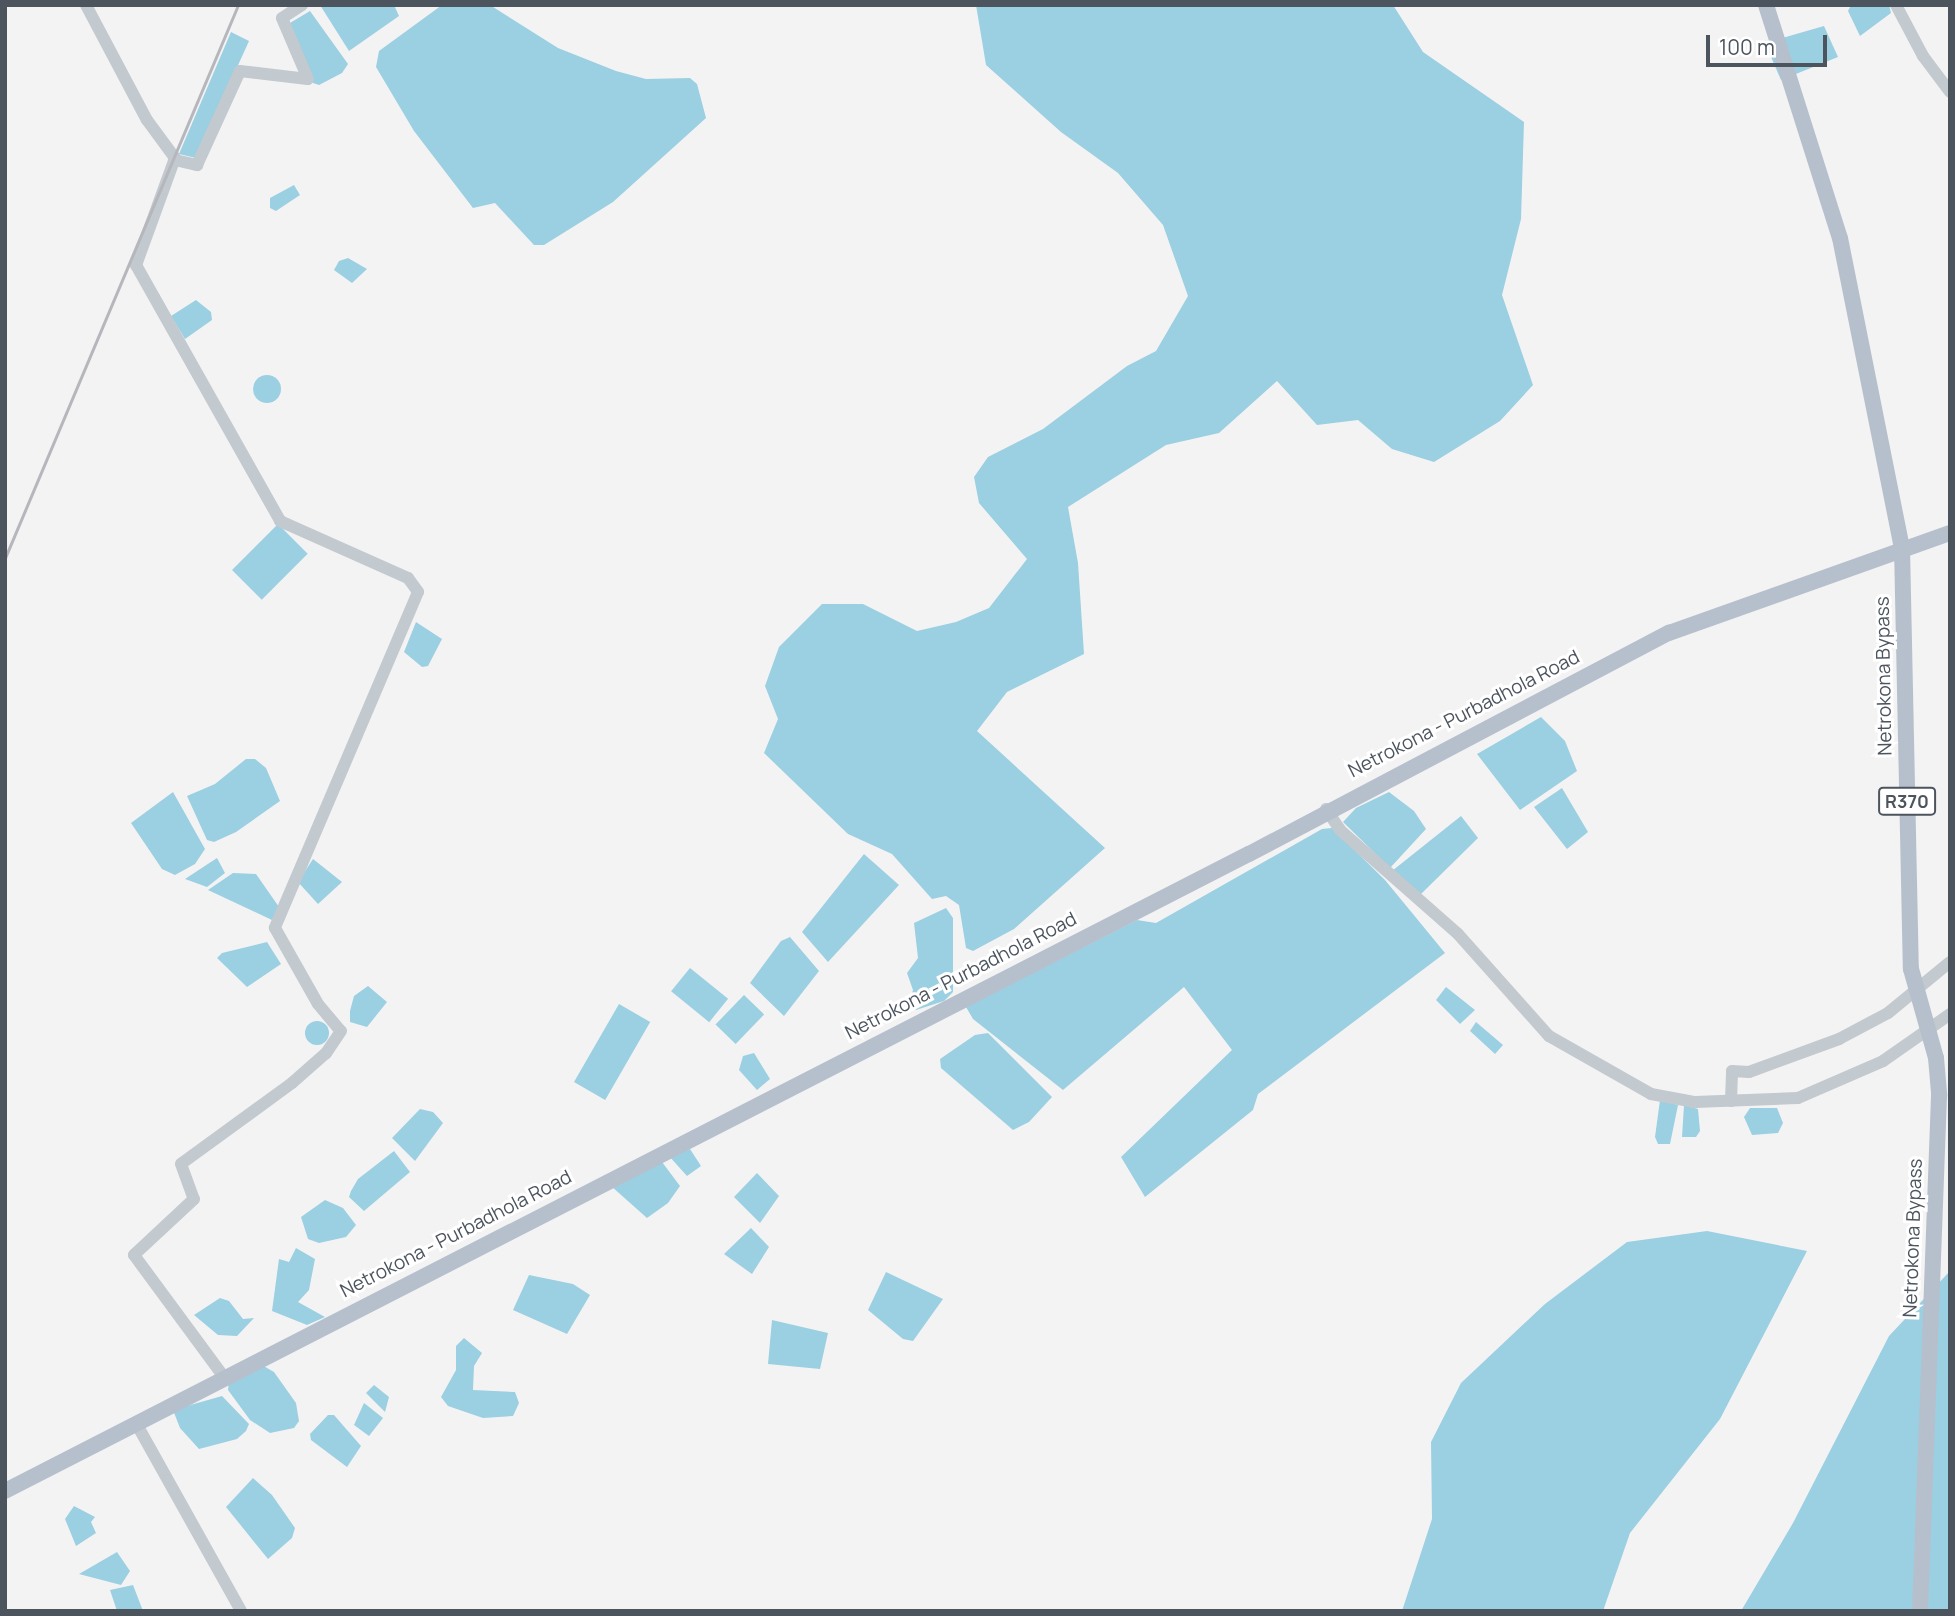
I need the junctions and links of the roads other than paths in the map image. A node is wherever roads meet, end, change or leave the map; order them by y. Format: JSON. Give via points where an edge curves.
{"nodes":[{"id":1,"x":86,"y":5,"type":"edge"},
{"id":2,"x":302,"y":5,"type":"edge"},
{"id":3,"x":1766,"y":5,"type":"edge"},
{"id":4,"x":1896,"y":5,"type":"edge"},
{"id":5,"x":1950,"y":92,"type":"edge"},
{"id":6,"x":176,"y":160,"type":"junction"},
{"id":7,"x":1950,"y":533,"type":"edge"},
{"id":8,"x":1902,"y":547,"type":"junction"},
{"id":9,"x":1326,"y":810,"type":"junction"},
{"id":10,"x":1950,"y":962,"type":"edge"},
{"id":11,"x":1950,"y":1014,"type":"edge"},
{"id":12,"x":1731,"y":1101,"type":"junction"},
{"id":13,"x":224,"y":1377,"type":"junction"},
{"id":14,"x":135,"y":1423,"type":"junction"},
{"id":15,"x":5,"y":1491,"type":"edge"},
{"id":16,"x":241,"y":1611,"type":"edge"},
{"id":17,"x":1920,"y":1611,"type":"edge"}],
"edges":[{"from":1,"to":6,"type":"street","via":[[147,120]]},
{"from":2,"to":6,"type":"street","via":[[282,18],[308,79],[240,71],[197,165]]},
{"from":3,"to":8,"type":"main road","name":"Netrokona Bypass","number":"R370","via":[[1840,237]]},
{"from":4,"to":5,"type":"street","via":[[1923,56]]},
{"from":6,"to":13,"type":"street","via":[[136,265],[282,523],[408,578],[418,592],[275,928],[318,1004],[341,1031],[326,1053],[292,1083],[181,1164],[194,1199],[134,1255]]},
{"from":7,"to":8,"type":"main road","name":"Netrokona - Purbadhola Road"},
{"from":8,"to":9,"type":"main road","name":"Netrokona - Purbadhola Road","via":[[1669,633]]},
{"from":8,"to":17,"type":"main road","name":"Netrokona Bypass","number":"R370","via":[[1911,970],[1936,1058],[1939,1096]]},
{"from":9,"to":12,"type":"street","via":[[1340,830],[1458,934],[1549,1036],[1651,1094],[1695,1102]]},
{"from":9,"to":13,"type":"main road","name":"Netrokona - Purbadhola Road","via":[[1249,854]]},
{"from":10,"to":12,"type":"street","via":[[1888,1013],[1839,1038],[1749,1072],[1732,1071]]},
{"from":11,"to":12,"type":"street","via":[[1883,1061],[1798,1098]]},
{"from":13,"to":14,"type":"main road","name":"Netrokona - Purbadhola Road"},
{"from":14,"to":15,"type":"main road","name":"Netrokona - Purbadhola Road"},
{"from":14,"to":16,"type":"street"}]}
